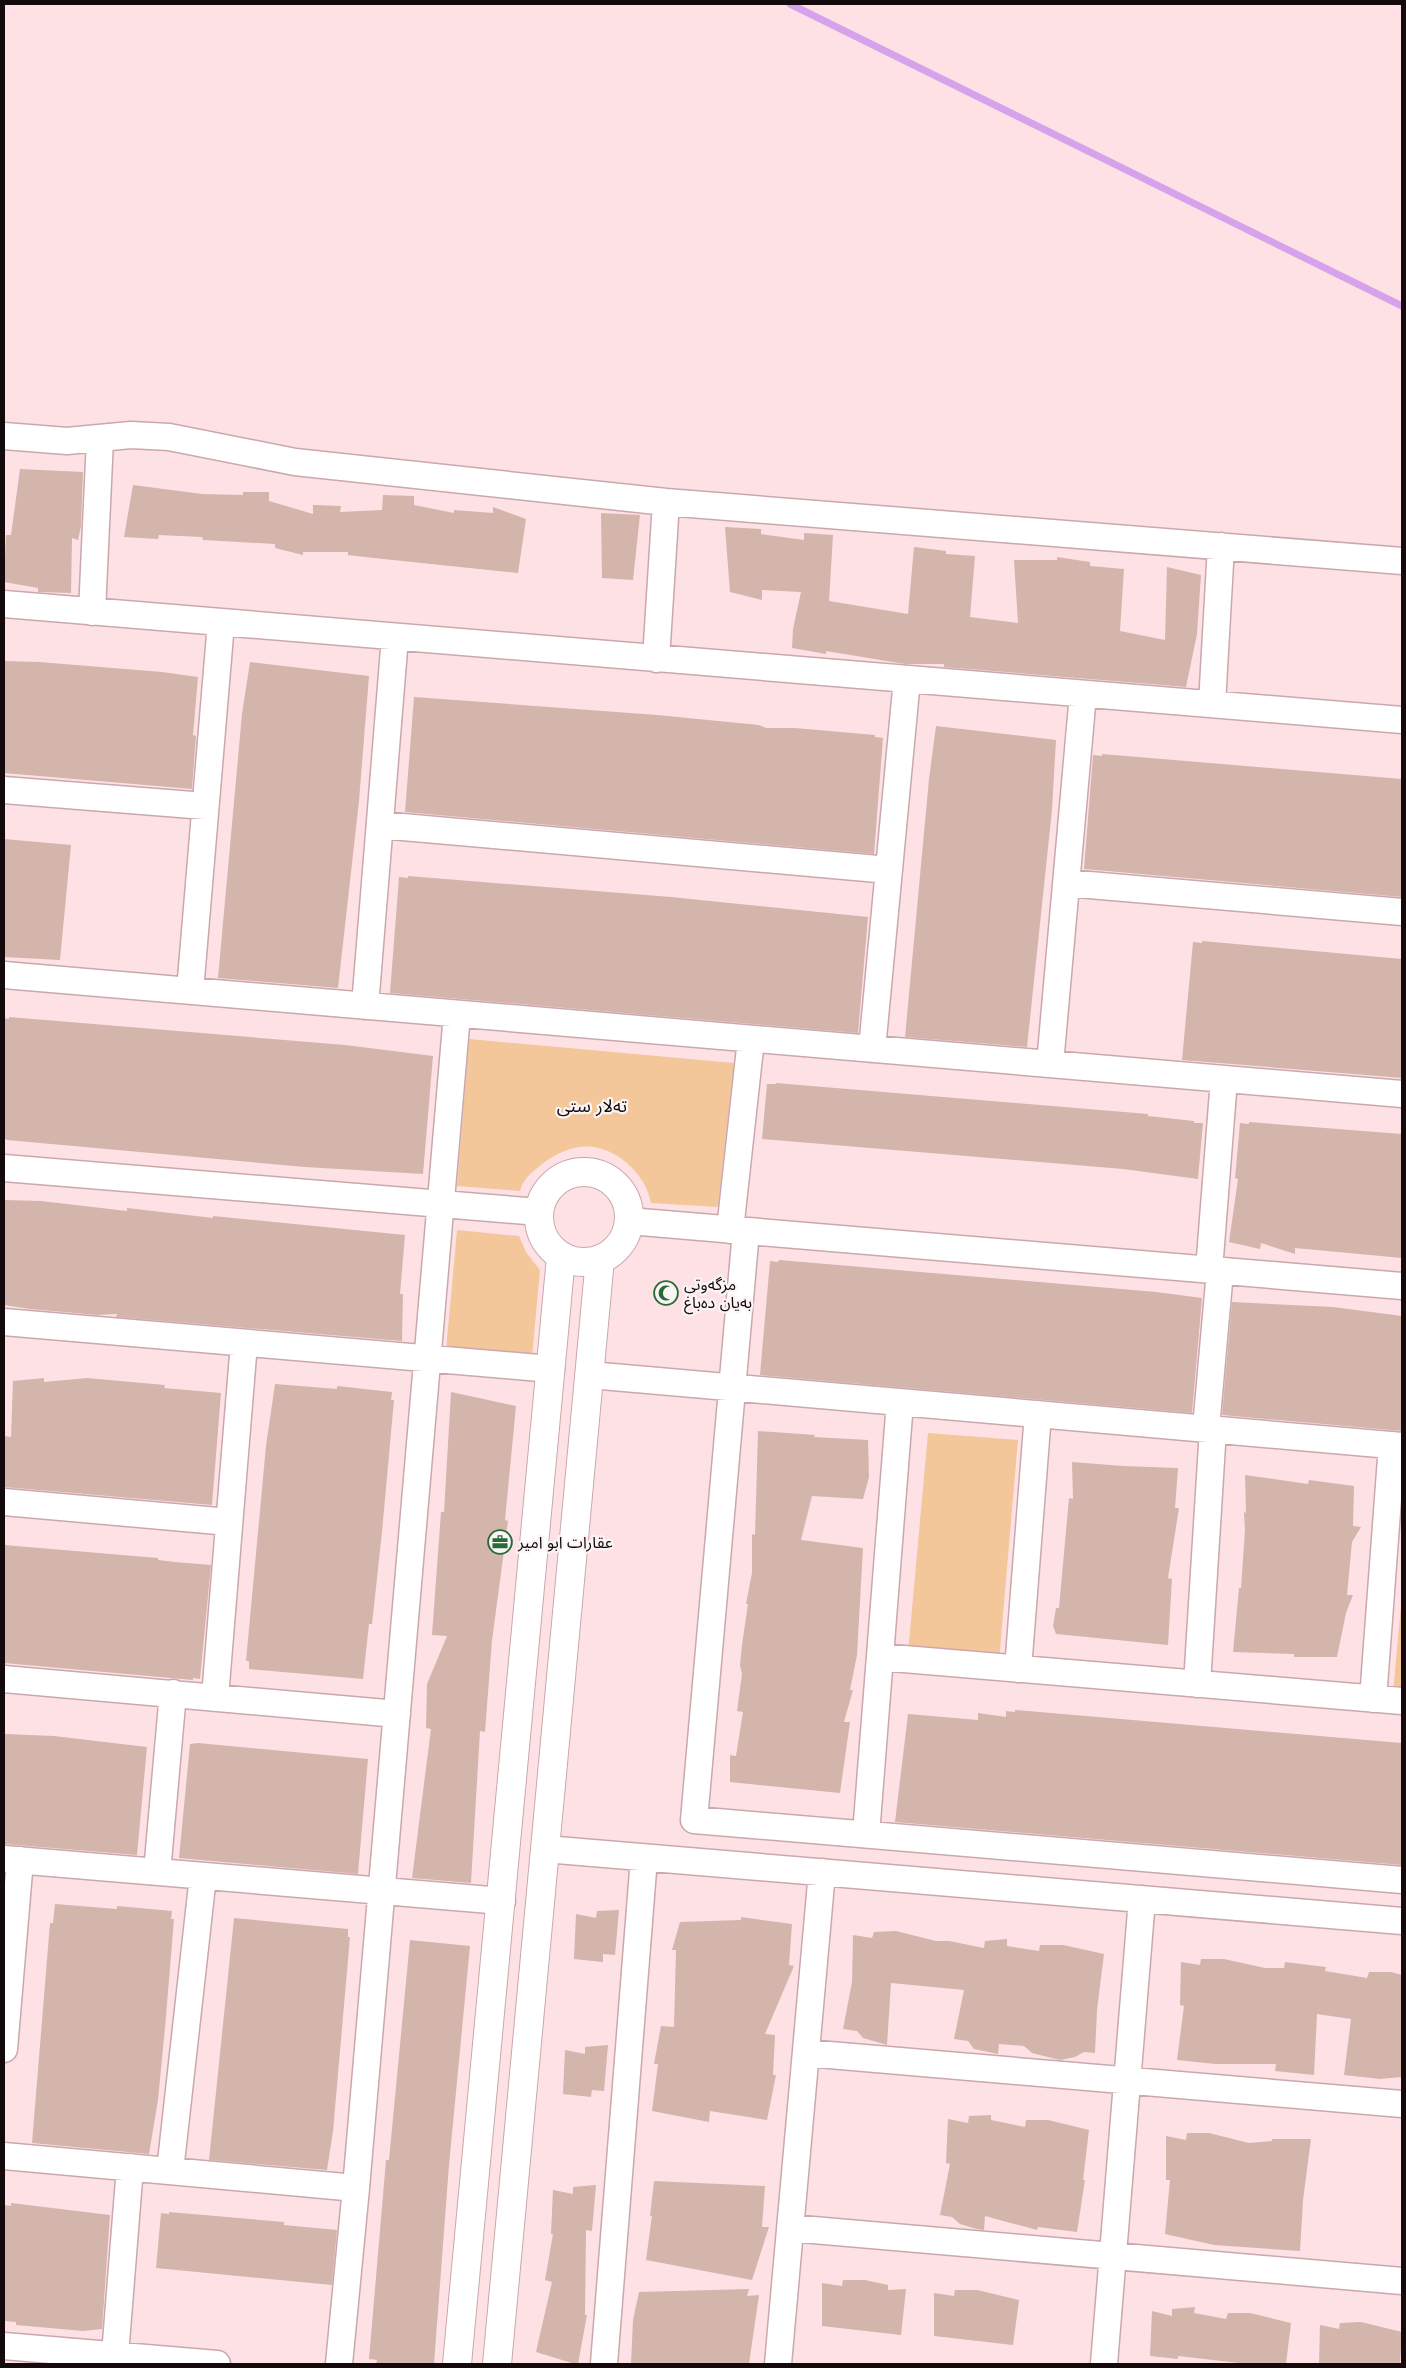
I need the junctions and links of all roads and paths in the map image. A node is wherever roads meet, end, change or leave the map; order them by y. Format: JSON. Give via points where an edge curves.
{"nodes":[{"id":1,"x":4,"y":436,"type":"edge"},
{"id":2,"x":100,"y":439,"type":"junction"},
{"id":3,"x":666,"y":502,"type":"junction"},
{"id":4,"x":1221,"y":546,"type":"junction"},
{"id":5,"x":1402,"y":561,"type":"edge"},
{"id":6,"x":4,"y":604,"type":"edge"},
{"id":7,"x":92,"y":612,"type":"junction"},
{"id":8,"x":221,"y":622,"type":"junction"},
{"id":9,"x":395,"y":637,"type":"junction"},
{"id":10,"x":656,"y":659,"type":"junction"},
{"id":11,"x":907,"y":679,"type":"junction"},
{"id":12,"x":1083,"y":694,"type":"junction"},
{"id":13,"x":1212,"y":704,"type":"junction"},
{"id":14,"x":1402,"y":720,"type":"edge"},
{"id":15,"x":4,"y":790,"type":"edge"},
{"id":16,"x":205,"y":806,"type":"junction"},
{"id":17,"x":380,"y":825,"type":"junction"},
{"id":18,"x":889,"y":870,"type":"junction"},
{"id":19,"x":1066,"y":882,"type":"junction"},
{"id":20,"x":1402,"y":912,"type":"edge"},
{"id":21,"x":4,"y":975,"type":"edge"},
{"id":22,"x":190,"y":991,"type":"junction"},
{"id":23,"x":365,"y":1006,"type":"junction"},
{"id":24,"x":457,"y":1014,"type":"junction"},
{"id":25,"x":751,"y":1039,"type":"junction"},
{"id":26,"x":872,"y":1049,"type":"junction"},
{"id":27,"x":1050,"y":1064,"type":"junction"},
{"id":28,"x":1224,"y":1079,"type":"junction"},
{"id":29,"x":1402,"y":1094,"type":"edge"},
{"id":30,"x":4,"y":1168,"type":"edge"},
{"id":31,"x":440,"y":1204,"type":"junction"},
{"id":32,"x":539,"y":1212,"type":"junction"},
{"id":33,"x":630,"y":1221,"type":"junction"},
{"id":34,"x":738,"y":1230,"type":"junction"},
{"id":35,"x":561,"y":1257,"type":"junction"},
{"id":36,"x":600,"y":1260,"type":"junction"},
{"id":37,"x":1215,"y":1270,"type":"junction"},
{"id":38,"x":1402,"y":1286,"type":"edge"},
{"id":39,"x":4,"y":1322,"type":"edge"},
{"id":40,"x":244,"y":1343,"type":"junction"},
{"id":41,"x":426,"y":1358,"type":"junction"},
{"id":42,"x":551,"y":1369,"type":"junction"},
{"id":43,"x":590,"y":1375,"type":"junction"},
{"id":44,"x":732,"y":1387,"type":"junction"},
{"id":45,"x":900,"y":1402,"type":"junction"},
{"id":46,"x":1038,"y":1414,"type":"junction"},
{"id":47,"x":1210,"y":1429,"type":"junction"},
{"id":48,"x":1397,"y":1445,"type":"edge"},
{"id":49,"x":4,"y":1502,"type":"edge"},
{"id":50,"x":229,"y":1522,"type":"junction"},
{"id":51,"x":880,"y":1657,"type":"junction"},
{"id":52,"x":1018,"y":1669,"type":"junction"},
{"id":53,"x":4,"y":1679,"type":"edge"},
{"id":54,"x":1197,"y":1684,"type":"junction"},
{"id":55,"x":173,"y":1694,"type":"junction"},
{"id":56,"x":215,"y":1697,"type":"junction"},
{"id":57,"x":1373,"y":1699,"type":"junction"},
{"id":58,"x":1402,"y":1701,"type":"edge"},
{"id":59,"x":397,"y":1714,"type":"junction"},
{"id":60,"x":866,"y":1834,"type":"junction"},
{"id":61,"x":546,"y":1849,"type":"junction"},
{"id":62,"x":644,"y":1858,"type":"junction"},
{"id":63,"x":12,"y":1859,"type":"edge"},
{"id":64,"x":156,"y":1872,"type":"junction"},
{"id":65,"x":822,"y":1872,"type":"junction"},
{"id":66,"x":203,"y":1876,"type":"junction"},
{"id":67,"x":1402,"y":1880,"type":"edge"},
{"id":68,"x":382,"y":1891,"type":"junction"},
{"id":69,"x":1142,"y":1899,"type":"junction"},
{"id":70,"x":502,"y":1902,"type":"junction"},
{"id":71,"x":1402,"y":1921,"type":"edge"},
{"id":72,"x":7,"y":1973,"type":"edge"},
{"id":73,"x":4,"y":2049,"type":"edge"},
{"id":74,"x":806,"y":2053,"type":"junction"},
{"id":75,"x":1127,"y":2081,"type":"junction"},
{"id":76,"x":1402,"y":2104,"type":"edge"},
{"id":77,"x":479,"y":2142,"type":"junction"},
{"id":78,"x":518,"y":2147,"type":"junction"},
{"id":79,"x":4,"y":2156,"type":"edge"},
{"id":80,"x":130,"y":2167,"type":"junction"},
{"id":81,"x":170,"y":2171,"type":"junction"},
{"id":82,"x":356,"y":2188,"type":"junction"},
{"id":83,"x":790,"y":2228,"type":"junction"},
{"id":84,"x":1113,"y":2256,"type":"junction"},
{"id":85,"x":1402,"y":2281,"type":"edge"},
{"id":86,"x":4,"y":2346,"type":"edge"},
{"id":87,"x":114,"y":2355,"type":"junction"},
{"id":88,"x":217,"y":2364,"type":"edge"},
{"id":89,"x":339,"y":2364,"type":"edge"},
{"id":90,"x":457,"y":2364,"type":"edge"},
{"id":91,"x":497,"y":2364,"type":"edge"},
{"id":92,"x":604,"y":2364,"type":"edge"},
{"id":93,"x":778,"y":2364,"type":"edge"},
{"id":94,"x":1104,"y":2364,"type":"edge"}],
"edges":[{"from":1,"to":2,"type":"street","via":[[67,441]]},
{"from":2,"to":3,"type":"street","via":[[131,435],[169,437],[295,462]]},
{"from":2,"to":7,"type":"street"},
{"from":3,"to":4,"type":"street"},
{"from":3,"to":10,"type":"street"},
{"from":4,"to":5,"type":"street"},
{"from":4,"to":13,"type":"street"},
{"from":6,"to":7,"type":"street"},
{"from":7,"to":8,"type":"street"},
{"from":8,"to":9,"type":"street"},
{"from":8,"to":16,"type":"street"},
{"from":9,"to":10,"type":"street"},
{"from":9,"to":17,"type":"street"},
{"from":10,"to":11,"type":"street"},
{"from":11,"to":12,"type":"street"},
{"from":11,"to":18,"type":"street"},
{"from":12,"to":13,"type":"street"},
{"from":12,"to":19,"type":"street"},
{"from":13,"to":14,"type":"street"},
{"from":15,"to":16,"type":"street"},
{"from":16,"to":22,"type":"street"},
{"from":17,"to":18,"type":"street"},
{"from":17,"to":23,"type":"street"},
{"from":18,"to":26,"type":"street"},
{"from":19,"to":20,"type":"street"},
{"from":19,"to":27,"type":"street"},
{"from":21,"to":22,"type":"street"},
{"from":22,"to":23,"type":"street"},
{"from":23,"to":24,"type":"street"},
{"from":24,"to":25,"type":"street"},
{"from":24,"to":31,"type":"street"},
{"from":25,"to":26,"type":"street"},
{"from":25,"to":34,"type":"street"},
{"from":26,"to":27,"type":"street"},
{"from":27,"to":28,"type":"street"},
{"from":28,"to":29,"type":"street"},
{"from":28,"to":37,"type":"street"},
{"from":30,"to":31,"type":"street"},
{"from":31,"to":32,"type":"street"},
{"from":31,"to":41,"type":"street"},
{"from":32,"to":33,"type":"street","via":[[545,1192],[555,1182],[568,1174],[583,1172],[611,1181],[622,1192]]},
{"from":32,"to":35,"type":"street","via":[[542,1235]]},
{"from":33,"to":34,"type":"street"},
{"from":33,"to":36,"type":"street","via":[[626,1236],[617,1249]]},
{"from":34,"to":37,"type":"street"},
{"from":34,"to":44,"type":"street"},
{"from":35,"to":36,"type":"street","via":[[575,1262]]},
{"from":35,"to":42,"type":"street"},
{"from":36,"to":43,"type":"street"},
{"from":37,"to":38,"type":"street"},
{"from":37,"to":47,"type":"street"},
{"from":39,"to":40,"type":"street"},
{"from":40,"to":41,"type":"street"},
{"from":40,"to":50,"type":"street"},
{"from":41,"to":42,"type":"street"},
{"from":41,"to":59,"type":"street"},
{"from":42,"to":70,"type":"street"},
{"from":43,"to":44,"type":"street"},
{"from":43,"to":61,"type":"street"},
{"from":44,"to":45,"type":"street"},
{"from":44,"to":60,"type":"street","via":[[694,1820]]},
{"from":45,"to":46,"type":"street"},
{"from":45,"to":51,"type":"street"},
{"from":46,"to":47,"type":"street"},
{"from":46,"to":52,"type":"street"},
{"from":47,"to":48,"type":"street"},
{"from":47,"to":54,"type":"street"},
{"from":48,"to":57,"type":"street"},
{"from":49,"to":50,"type":"street"},
{"from":50,"to":56,"type":"street"},
{"from":51,"to":52,"type":"street"},
{"from":51,"to":60,"type":"street"},
{"from":52,"to":54,"type":"street"},
{"from":53,"to":55,"type":"street"},
{"from":54,"to":57,"type":"street"},
{"from":55,"to":56,"type":"street"},
{"from":55,"to":64,"type":"street"},
{"from":56,"to":59,"type":"street"},
{"from":57,"to":58,"type":"street"},
{"from":59,"to":68,"type":"street"},
{"from":60,"to":67,"type":"street"},
{"from":61,"to":62,"type":"street"},
{"from":61,"to":78,"type":"street"},
{"from":62,"to":65,"type":"street"},
{"from":62,"to":92,"type":"street"},
{"from":63,"to":64,"type":"street"},
{"from":63,"to":72,"type":"street"},
{"from":64,"to":66,"type":"street"},
{"from":65,"to":69,"type":"street"},
{"from":65,"to":74,"type":"street"},
{"from":66,"to":68,"type":"street"},
{"from":66,"to":81,"type":"street"},
{"from":68,"to":70,"type":"street"},
{"from":68,"to":82,"type":"street"},
{"from":69,"to":71,"type":"street"},
{"from":69,"to":75,"type":"street"},
{"from":70,"to":77,"type":"street"},
{"from":72,"to":73,"type":"street"},
{"from":74,"to":75,"type":"street"},
{"from":74,"to":83,"type":"street"},
{"from":75,"to":76,"type":"street"},
{"from":75,"to":84,"type":"street"},
{"from":77,"to":78,"type":"street"},
{"from":77,"to":90,"type":"street"},
{"from":78,"to":91,"type":"street"},
{"from":79,"to":80,"type":"street"},
{"from":80,"to":81,"type":"street"},
{"from":80,"to":87,"type":"street"},
{"from":81,"to":82,"type":"street"},
{"from":82,"to":89,"type":"street"},
{"from":83,"to":84,"type":"street"},
{"from":83,"to":93,"type":"street"},
{"from":84,"to":85,"type":"street"},
{"from":84,"to":94,"type":"street"},
{"from":86,"to":87,"type":"street"},
{"from":87,"to":88,"type":"street"}]}
